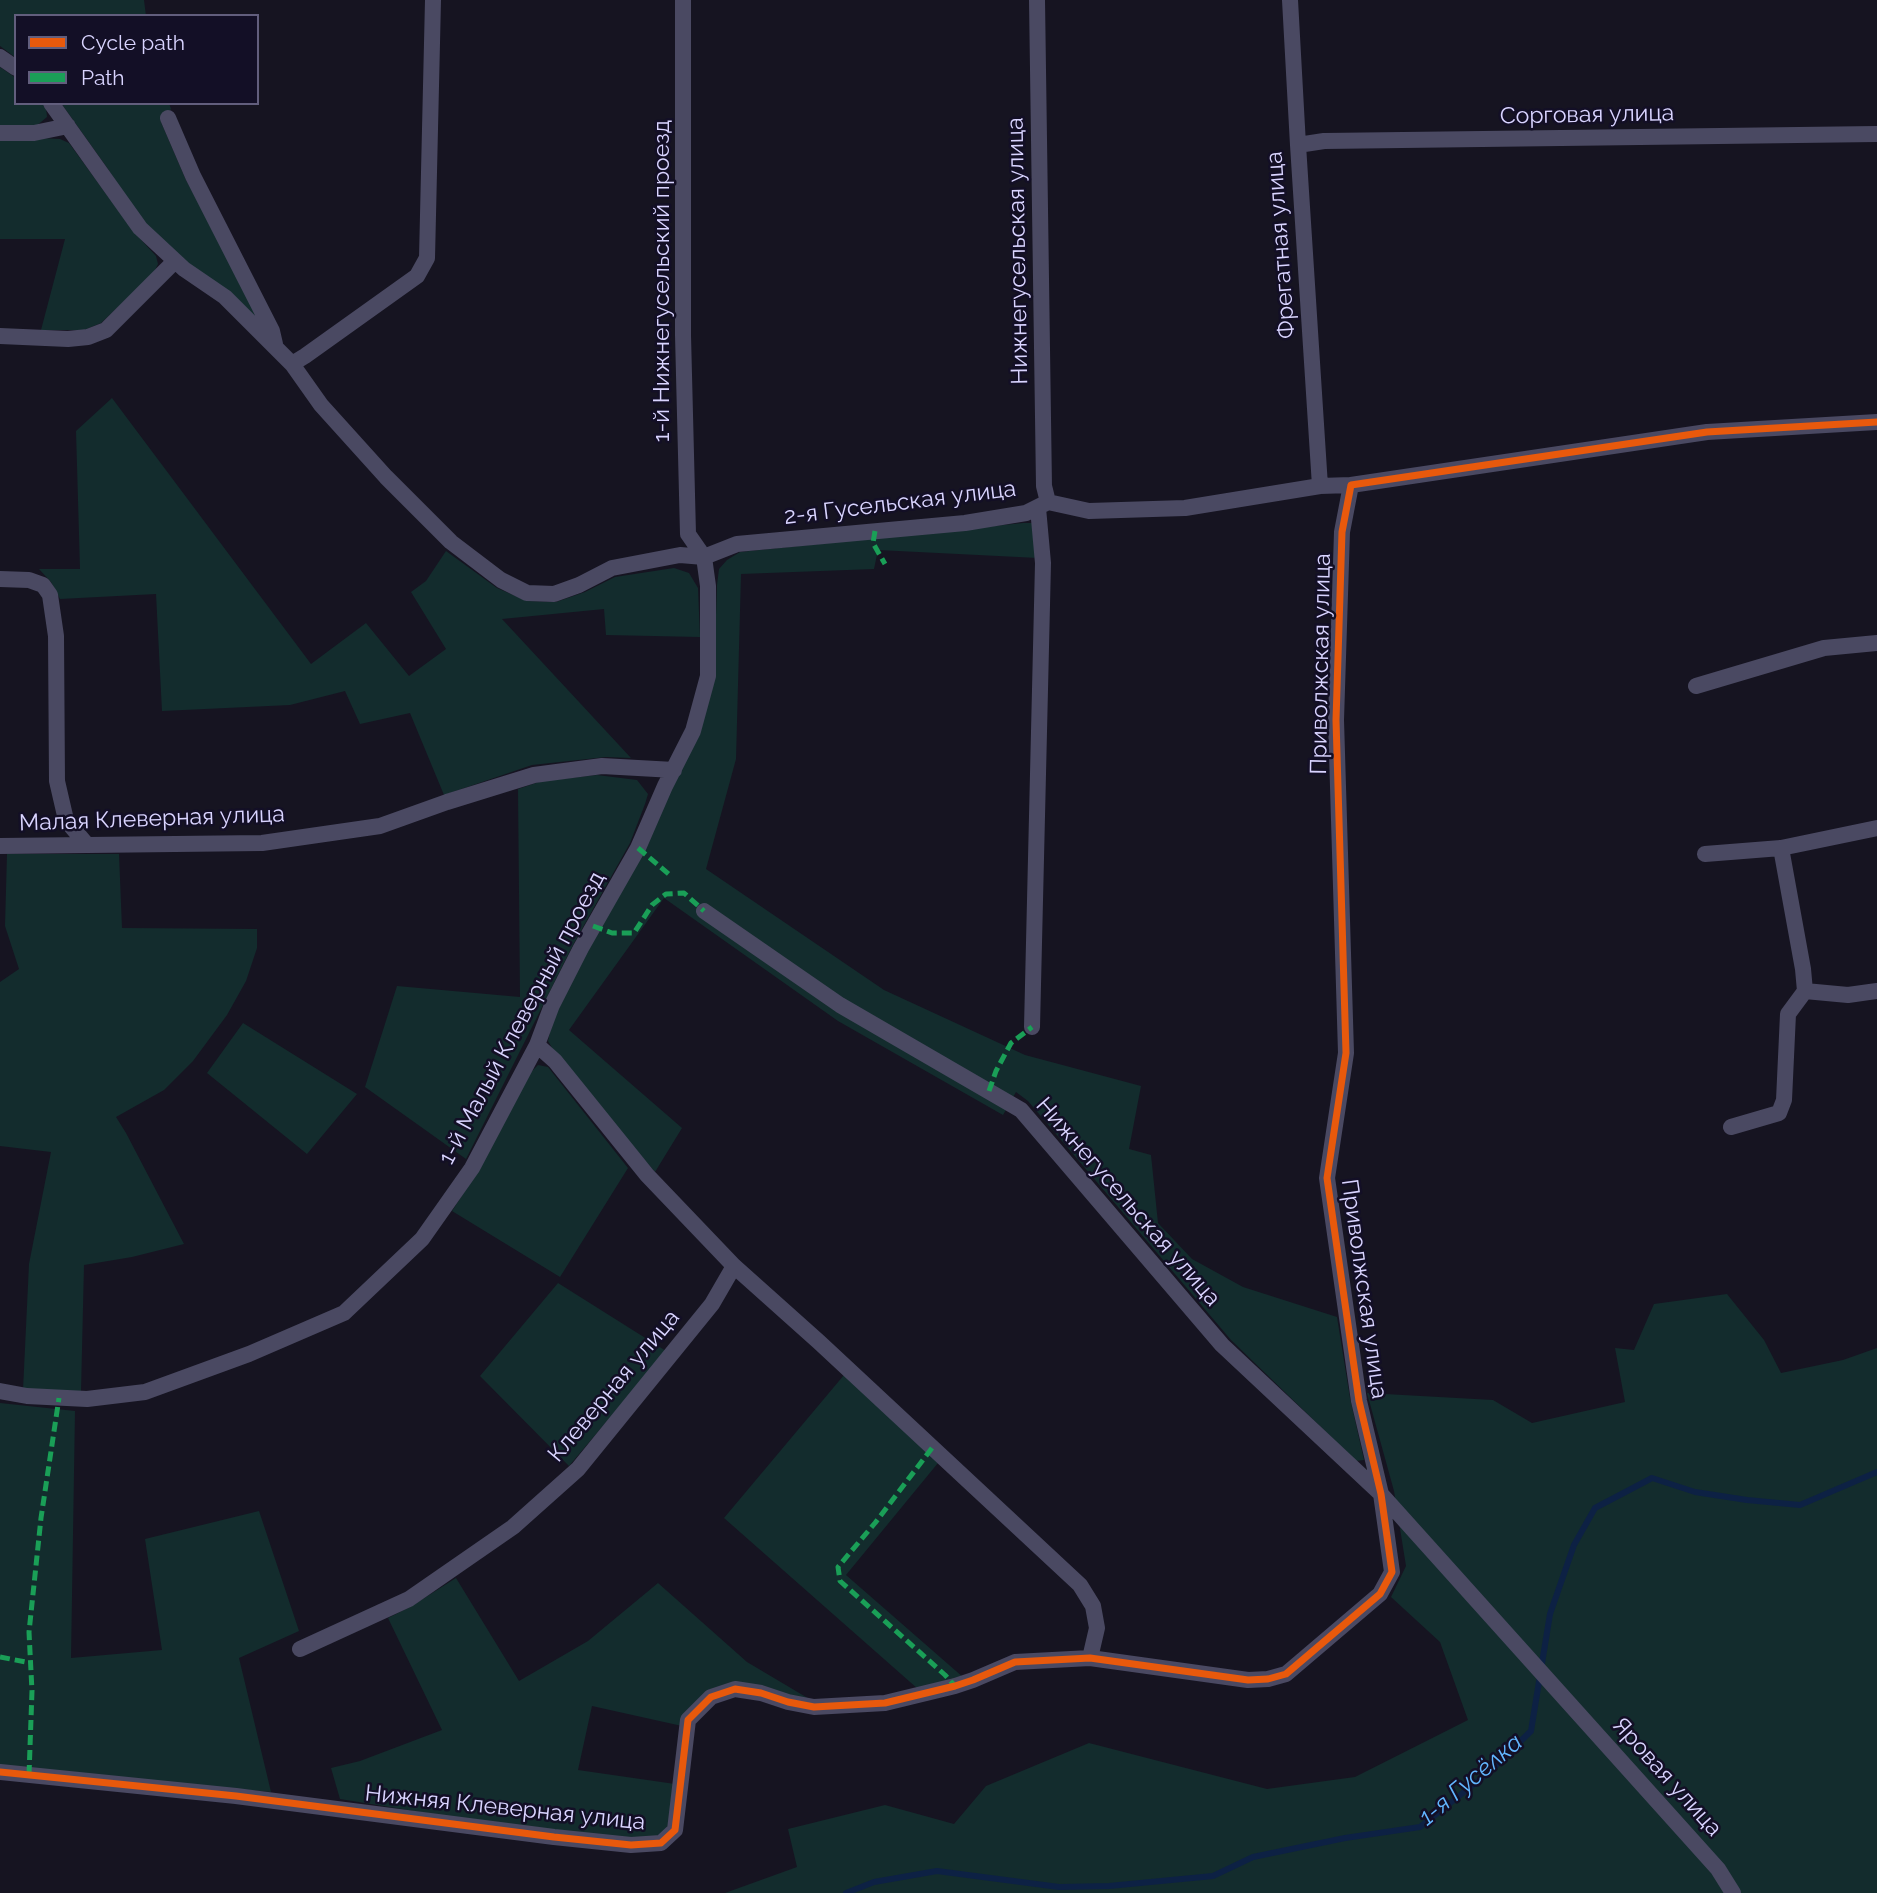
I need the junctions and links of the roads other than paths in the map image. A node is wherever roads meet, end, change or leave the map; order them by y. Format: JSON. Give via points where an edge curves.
{"nodes":[{"id":1,"x":433,"y":0,"type":"edge"},
{"id":2,"x":683,"y":0,"type":"edge"},
{"id":3,"x":1037,"y":0,"type":"edge"},
{"id":4,"x":1290,"y":0,"type":"edge"},
{"id":5,"x":52,"y":105,"type":"edge"},
{"id":6,"x":168,"y":118,"type":"dead end"},
{"id":7,"x":68,"y":126,"type":"junction"},
{"id":8,"x":0,"y":133,"type":"edge"},
{"id":9,"x":1877,"y":134,"type":"edge"},
{"id":10,"x":1298,"y":145,"type":"junction"},
{"id":11,"x":175,"y":261,"type":"junction"},
{"id":12,"x":0,"y":336,"type":"edge"},
{"id":13,"x":277,"y":349,"type":"junction"},
{"id":14,"x":292,"y":364,"type":"junction"},
{"id":15,"x":1877,"y":422,"type":"edge"},
{"id":16,"x":1351,"y":485,"type":"junction"},
{"id":17,"x":1320,"y":486,"type":"junction"},
{"id":18,"x":1043,"y":505,"type":"junction"},
{"id":19,"x":704,"y":557,"type":"junction"},
{"id":20,"x":0,"y":579,"type":"edge"},
{"id":21,"x":1877,"y":643,"type":"edge"},
{"id":22,"x":1696,"y":686,"type":"dead end"},
{"id":23,"x":674,"y":770,"type":"junction"},
{"id":24,"x":1877,"y":828,"type":"edge"},
{"id":25,"x":86,"y":845,"type":"junction"},
{"id":26,"x":0,"y":846,"type":"edge"},
{"id":27,"x":1781,"y":848,"type":"junction"},
{"id":28,"x":1705,"y":854,"type":"dead end"},
{"id":29,"x":704,"y":911,"type":"dead end"},
{"id":30,"x":1805,"y":991,"type":"junction"},
{"id":31,"x":1877,"y":991,"type":"edge"},
{"id":32,"x":1032,"y":1027,"type":"dead end"},
{"id":33,"x":537,"y":1045,"type":"junction"},
{"id":34,"x":1731,"y":1127,"type":"dead end"},
{"id":35,"x":734,"y":1266,"type":"junction"},
{"id":36,"x":0,"y":1391,"type":"edge"},
{"id":37,"x":1381,"y":1494,"type":"junction"},
{"id":38,"x":300,"y":1648,"type":"dead end"},
{"id":39,"x":1090,"y":1658,"type":"junction"},
{"id":40,"x":1562,"y":1696,"type":"joint"},
{"id":41,"x":0,"y":1772,"type":"edge"},
{"id":42,"x":1733,"y":1893,"type":"edge"}],
"edges":[{"from":1,"to":14,"type":"street","via":[[427,258],[417,275]]},
{"from":2,"to":19,"type":"street","name":"1-й Нижнегусельский проезд","via":[[688,534]]},
{"from":3,"to":18,"type":"street","name":"Нижнегусельская улица"},
{"from":4,"to":10,"type":"street","name":"Фрегатная улица"},
{"from":5,"to":7,"type":"street"},
{"from":6,"to":13,"type":"street"},
{"from":7,"to":8,"type":"street"},
{"from":7,"to":11,"type":"street","via":[[140,228]]},
{"from":9,"to":10,"type":"street","name":"Сорговая улица","via":[[1324,141]]},
{"from":10,"to":17,"type":"street","name":"Фрегатная улица"},
{"from":11,"to":12,"type":"street","via":[[106,330],[68,339]]},
{"from":11,"to":13,"type":"street","via":[[225,297]]},
{"from":13,"to":14,"type":"street"},
{"from":14,"to":19,"type":"street","via":[[321,405],[451,542],[501,580],[527,593],[554,594],[612,568],[680,555]]},
{"from":15,"to":16,"type":"street","via":[[1707,432]]},
{"from":16,"to":17,"type":"street","name":"2-я Гусельская улица"},
{"from":16,"to":37,"type":"street","name":"Приволжская улица","via":[[1342,532],[1336,720],[1346,1053],[1327,1178],[1359,1401]]},
{"from":17,"to":18,"type":"street","name":"2-я Гусельская улица","via":[[1185,508],[1089,511]]},
{"from":18,"to":19,"type":"street","name":"2-я Гусельская улица","via":[[1026,513],[965,523],[737,544]]},
{"from":18,"to":32,"type":"street","name":"Нижнегусельская улица"},
{"from":19,"to":23,"type":"street","name":"1-й Малый Клеверный проезд","via":[[708,676],[693,731]]},
{"from":20,"to":25,"type":"street","via":[[29,580],[43,585],[50,595],[57,780],[66,820]]},
{"from":21,"to":22,"type":"street","via":[[1824,648]]},
{"from":23,"to":25,"type":"street","name":"Малая Клеверная улица","via":[[602,766],[534,775],[380,826],[262,843]]},
{"from":23,"to":33,"type":"street","name":"1-й Малый Клеверный проезд","via":[[638,848],[552,1005]]},
{"from":24,"to":27,"type":"street"},
{"from":25,"to":26,"type":"street","name":"Малая Клеверная улица"},
{"from":27,"to":28,"type":"street"},
{"from":27,"to":30,"type":"street"},
{"from":29,"to":37,"type":"street","name":"Нижнегусельская улица","via":[[840,1005],[1021,1110],[1222,1345]]},
{"from":30,"to":31,"type":"street","via":[[1848,995]]},
{"from":30,"to":34,"type":"street","via":[[1788,1013],[1784,1100],[1779,1113]]},
{"from":33,"to":35,"type":"street","via":[[647,1175]]},
{"from":33,"to":36,"type":"street","name":"1-й Малый Клеверный проезд","via":[[472,1168],[422,1238],[344,1313],[145,1392],[87,1399]]},
{"from":35,"to":38,"type":"street","name":"Клеверная улица","via":[[712,1304],[578,1469],[513,1527],[409,1599]]},
{"from":35,"to":39,"type":"street","via":[[1080,1585],[1093,1606],[1097,1628]]},
{"from":37,"to":39,"type":"street","name":"Нижняя Клеверная улица","via":[[1392,1572],[1380,1594],[1286,1674],[1248,1680]]},
{"from":37,"to":40,"type":"street","name":"Нижнегусельская улица"},
{"from":39,"to":41,"type":"street","name":"Нижняя Клеверная улица","via":[[1015,1662],[955,1686],[885,1703],[814,1706],[735,1689],[711,1697],[688,1720],[675,1830],[661,1843],[631,1845],[554,1837],[236,1796]]},
{"from":40,"to":42,"type":"street","name":"Яровая улица","via":[[1718,1869]]}]}
